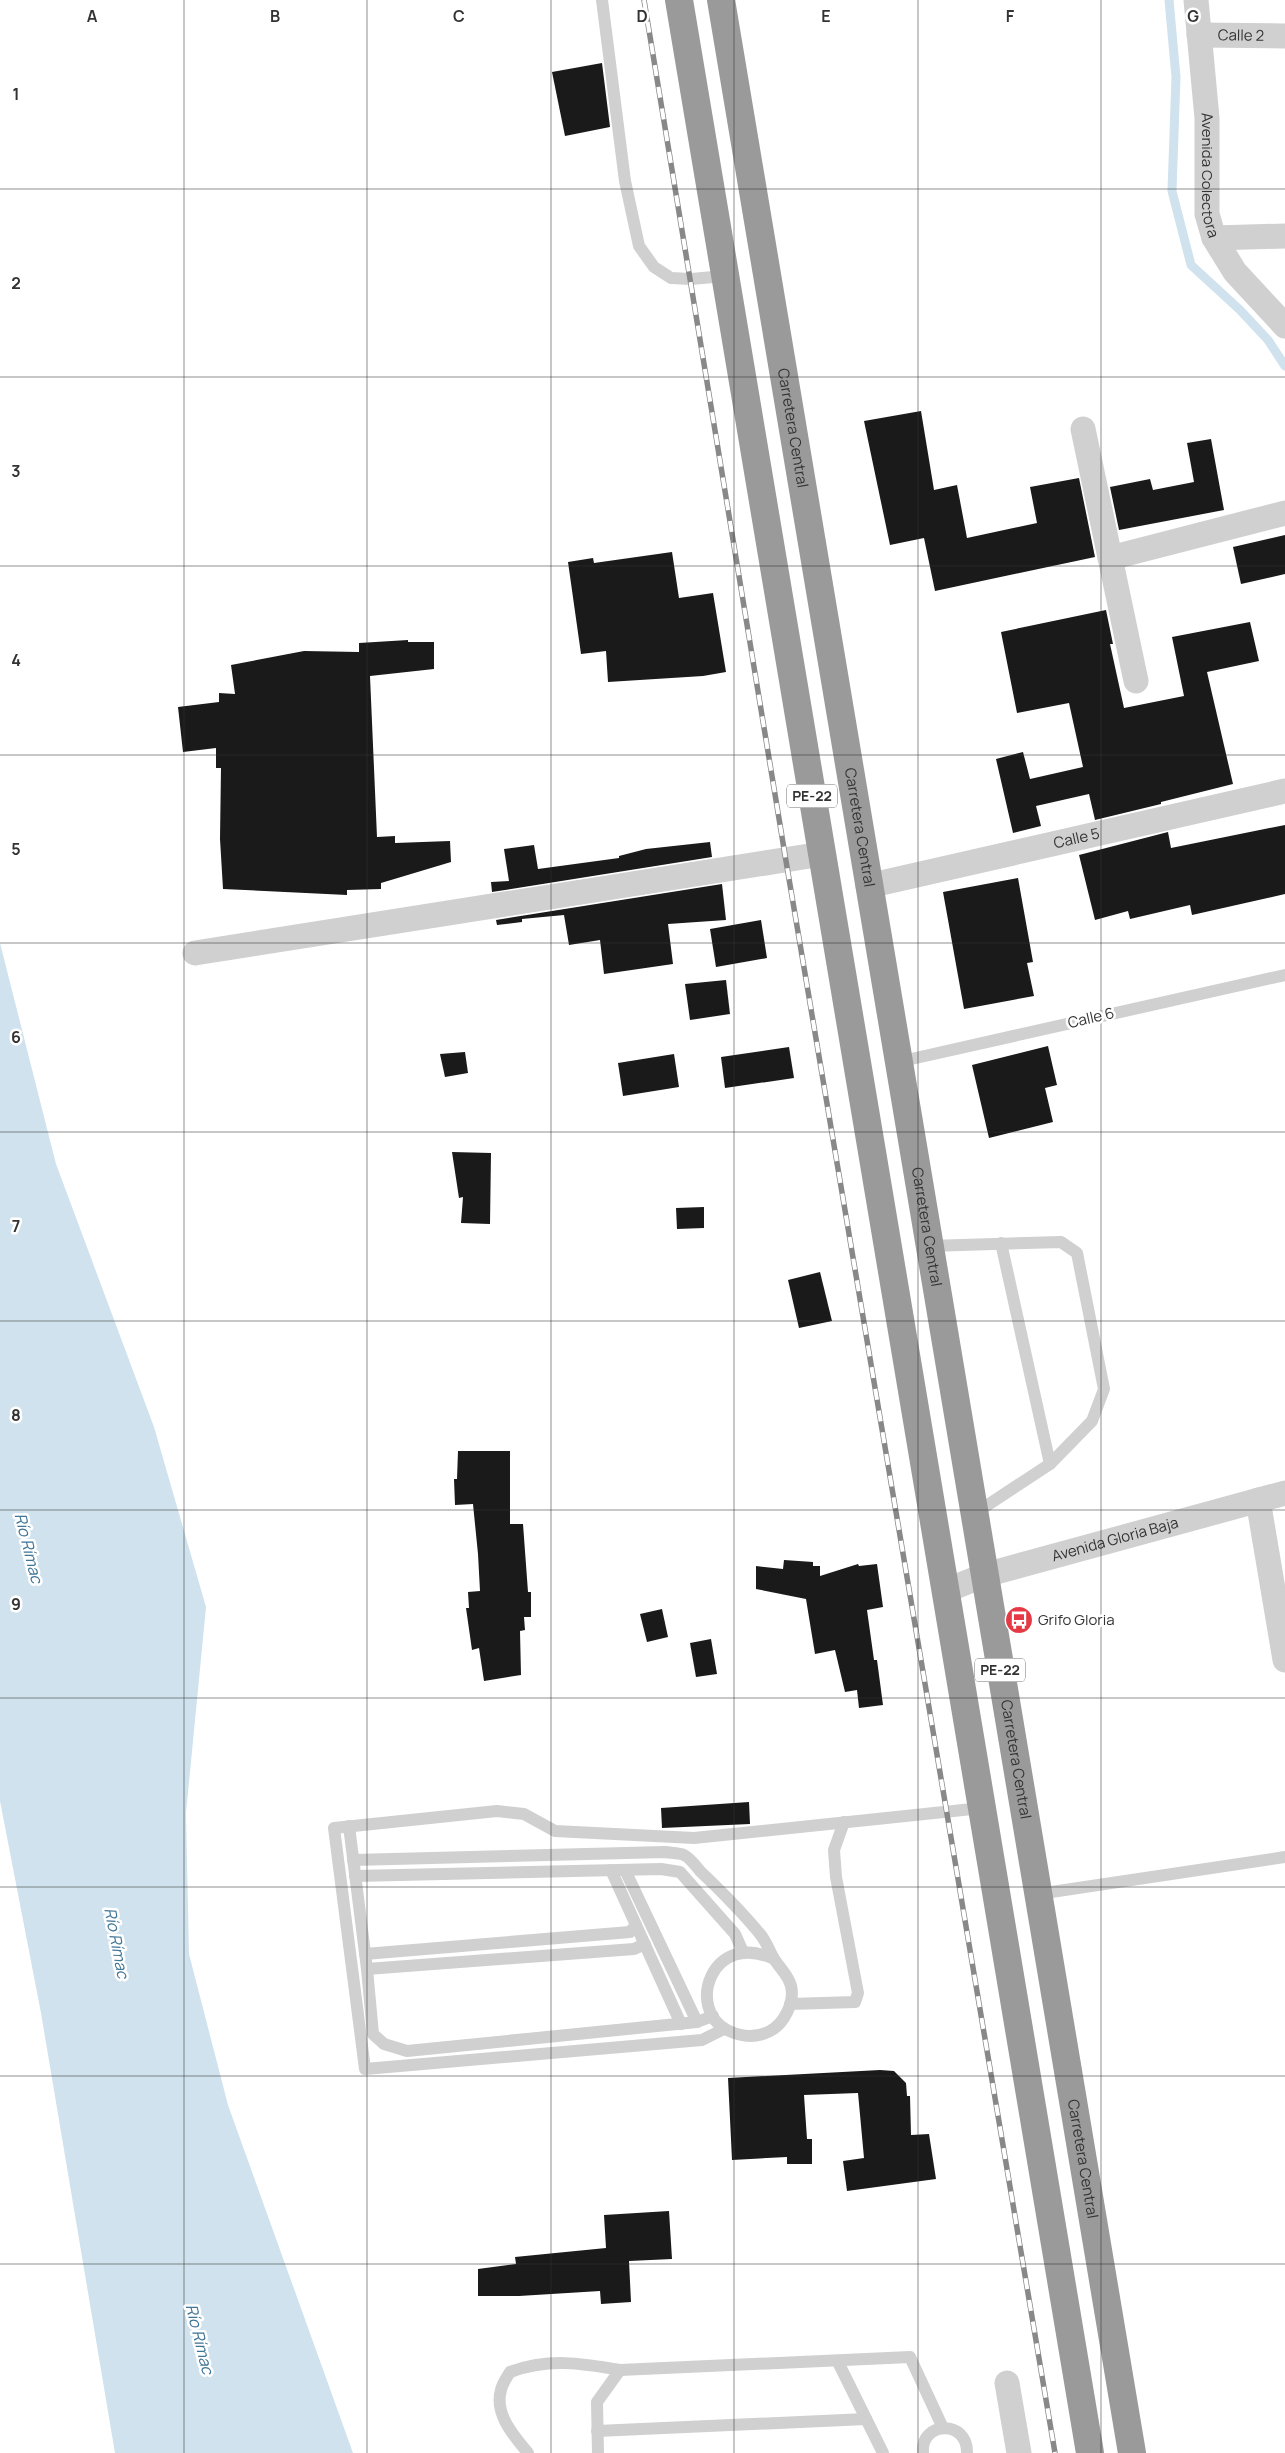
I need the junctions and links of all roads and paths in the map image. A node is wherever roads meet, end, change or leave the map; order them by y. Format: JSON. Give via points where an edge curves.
{"nodes":[{"id":1,"x":602,"y":0,"type":"edge"},
{"id":2,"x":679,"y":0,"type":"edge"},
{"id":3,"x":721,"y":0,"type":"edge"},
{"id":4,"x":1196,"y":0,"type":"edge"},
{"id":5,"x":1199,"y":35,"type":"junction"},
{"id":6,"x":1285,"y":36,"type":"edge"},
{"id":7,"x":1285,"y":236,"type":"edge"},
{"id":8,"x":1214,"y":238,"type":"junction"},
{"id":9,"x":725,"y":276,"type":"junction"},
{"id":10,"x":1285,"y":326,"type":"edge"},
{"id":11,"x":1083,"y":429,"type":"dead end"},
{"id":12,"x":1285,"y":513,"type":"edge"},
{"id":13,"x":1110,"y":558,"type":"junction"},
{"id":14,"x":1136,"y":681,"type":"dead end"},
{"id":15,"x":1285,"y":791,"type":"edge"},
{"id":16,"x":822,"y":854,"type":"junction"},
{"id":17,"x":868,"y":886,"type":"junction"},
{"id":18,"x":195,"y":953,"type":"dead end"},
{"id":19,"x":1285,"y":974,"type":"edge"},
{"id":20,"x":898,"y":1062,"type":"junction"},
{"id":21,"x":1001,"y":1243,"type":"junction"},
{"id":22,"x":929,"y":1246,"type":"junction"},
{"id":23,"x":1050,"y":1464,"type":"junction"},
{"id":24,"x":1285,"y":1493,"type":"edge"},
{"id":25,"x":1258,"y":1500,"type":"junction"},
{"id":26,"x":974,"y":1514,"type":"junction"},
{"id":27,"x":984,"y":1575,"type":"junction"},
{"id":28,"x":945,"y":1591,"type":"junction"},
{"id":29,"x":1285,"y":1660,"type":"edge"},
{"id":30,"x":982,"y":1808,"type":"junction"},
{"id":31,"x":844,"y":1822,"type":"junction"},
{"id":32,"x":349,"y":1826,"type":"junction"},
{"id":33,"x":1285,"y":1857,"type":"edge"},
{"id":34,"x":353,"y":1860,"type":"junction"},
{"id":35,"x":611,"y":1870,"type":"junction"},
{"id":36,"x":625,"y":1870,"type":"junction"},
{"id":37,"x":355,"y":1876,"type":"junction"},
{"id":38,"x":1038,"y":1894,"type":"junction"},
{"id":39,"x":636,"y":1925,"type":"junction"},
{"id":40,"x":645,"y":1944,"type":"junction"},
{"id":41,"x":743,"y":1952,"type":"junction"},
{"id":42,"x":365,"y":1954,"type":"junction"},
{"id":43,"x":774,"y":1959,"type":"junction"},
{"id":44,"x":367,"y":1969,"type":"junction"},
{"id":45,"x":790,"y":2004,"type":"junction"},
{"id":46,"x":713,"y":2016,"type":"junction"},
{"id":47,"x":697,"y":2022,"type":"junction"},
{"id":48,"x":681,"y":2024,"type":"junction"},
{"id":49,"x":724,"y":2029,"type":"junction"},
{"id":50,"x":838,"y":2362,"type":"junction"},
{"id":51,"x":620,"y":2370,"type":"junction"},
{"id":52,"x":1007,"y":2383,"type":"dead end"},
{"id":53,"x":866,"y":2419,"type":"junction"},
{"id":54,"x":943,"y":2428,"type":"junction"},
{"id":55,"x":597,"y":2431,"type":"junction"},
{"id":56,"x":528,"y":2453,"type":"edge"},
{"id":57,"x":598,"y":2453,"type":"edge"},
{"id":58,"x":883,"y":2453,"type":"edge"},
{"id":59,"x":923,"y":2453,"type":"edge"},
{"id":60,"x":966,"y":2453,"type":"edge"},
{"id":61,"x":1019,"y":2453,"type":"edge"},
{"id":62,"x":1090,"y":2453,"type":"edge"},
{"id":63,"x":1132,"y":2453,"type":"edge"}],
"edges":[{"from":1,"to":9,"type":"lane","via":[[626,180],[639,246],[654,267],[671,278]]},
{"from":2,"to":9,"type":"highway","number":"PE-22"},
{"from":3,"to":17,"type":"highway","name":"Carretera Central","number":"PE-22"},
{"from":4,"to":5,"type":"street","name":"Avenida Colectora"},
{"from":5,"to":6,"type":"street","name":"Calle 2"},
{"from":5,"to":8,"type":"street","name":"Avenida Colectora","via":[[1207,118],[1207,214]]},
{"from":7,"to":8,"type":"street"},
{"from":8,"to":10,"type":"street","name":"Avenida Colectora","via":[[1235,272]]},
{"from":9,"to":16,"type":"highway","number":"PE-22"},
{"from":11,"to":13,"type":"street"},
{"from":12,"to":13,"type":"street"},
{"from":13,"to":14,"type":"street"},
{"from":15,"to":17,"type":"street","name":"Calle 5"},
{"from":16,"to":18,"type":"street"},
{"from":16,"to":28,"type":"highway","number":"PE-22"},
{"from":17,"to":20,"type":"highway","name":"Carretera Central","number":"PE-22"},
{"from":19,"to":20,"type":"lane","name":"Calle 6"},
{"from":20,"to":22,"type":"highway","name":"Carretera Central","number":"PE-22"},
{"from":21,"to":22,"type":"lane"},
{"from":21,"to":23,"type":"lane"},
{"from":21,"to":23,"type":"lane","via":[[1061,1242],[1077,1253],[1104,1389],[1092,1421]]},
{"from":22,"to":26,"type":"highway","name":"Carretera Central","number":"PE-22"},
{"from":23,"to":26,"type":"lane"},
{"from":24,"to":25,"type":"street","name":"Avenida Gloria Baja"},
{"from":25,"to":27,"type":"street","name":"Avenida Gloria Baja"},
{"from":25,"to":29,"type":"street"},
{"from":26,"to":27,"type":"highway","name":"Carretera Central","number":"PE-22"},
{"from":27,"to":28,"type":"street","name":"Avenida Gloria Baja"},
{"from":27,"to":38,"type":"highway","name":"Carretera Central","number":"PE-22"},
{"from":28,"to":30,"type":"highway","number":"PE-22"},
{"from":30,"to":31,"type":"lane"},
{"from":30,"to":62,"type":"highway","number":"PE-22"},
{"from":31,"to":32,"type":"lane","via":[[694,1838],[555,1831],[524,1814],[497,1811]]},
{"from":31,"to":45,"type":"lane","via":[[834,1850],[836,1877],[858,1993],[855,2002]]},
{"from":32,"to":34,"type":"lane"},
{"from":32,"to":49,"type":"lane","via":[[334,1828],[365,2069],[702,2040]]},
{"from":33,"to":38,"type":"lane"},
{"from":34,"to":37,"type":"lane"},
{"from":34,"to":43,"type":"lane","via":[[665,1852],[684,1855],[761,1936]]},
{"from":35,"to":36,"type":"lane"},
{"from":35,"to":37,"type":"lane"},
{"from":35,"to":39,"type":"lane"},
{"from":36,"to":41,"type":"lane","via":[[680,1872],[735,1934]]},
{"from":36,"to":47,"type":"lane"},
{"from":37,"to":42,"type":"lane"},
{"from":38,"to":63,"type":"highway","name":"Carretera Central","number":"PE-22"},
{"from":39,"to":40,"type":"lane"},
{"from":39,"to":42,"type":"lane","via":[[630,1932]]},
{"from":40,"to":44,"type":"lane","via":[[634,1949]]},
{"from":40,"to":48,"type":"lane"},
{"from":41,"to":43,"type":"lane","via":[[760,1952]]},
{"from":41,"to":46,"type":"lane","via":[[727,1957],[715,1969],[708,1984],[707,2001]]},
{"from":42,"to":44,"type":"lane"},
{"from":43,"to":45,"type":"lane","via":[[786,1972],[792,1988]]},
{"from":44,"to":48,"type":"lane","via":[[373,2034],[384,2044],[407,2051]]},
{"from":45,"to":49,"type":"lane","via":[[783,2020],[771,2031],[755,2037],[739,2036]]},
{"from":46,"to":47,"type":"lane"},
{"from":46,"to":49,"type":"lane"},
{"from":47,"to":48,"type":"lane"},
{"from":50,"to":51,"type":"lane"},
{"from":50,"to":53,"type":"lane"},
{"from":50,"to":54,"type":"lane","via":[[910,2357]]},
{"from":51,"to":55,"type":"lane","via":[[597,2402]]},
{"from":51,"to":56,"type":"lane","via":[[576,2362],[530,2365],[510,2372],[500,2390],[501,2412],[511,2432]]},
{"from":52,"to":61,"type":"street"},
{"from":53,"to":55,"type":"lane"},
{"from":53,"to":58,"type":"lane"},
{"from":54,"to":59,"type":"lane","via":[[928,2435]]},
{"from":54,"to":60,"type":"lane","via":[[960,2434],[965,2441]]},
{"from":55,"to":57,"type":"lane"}]}
